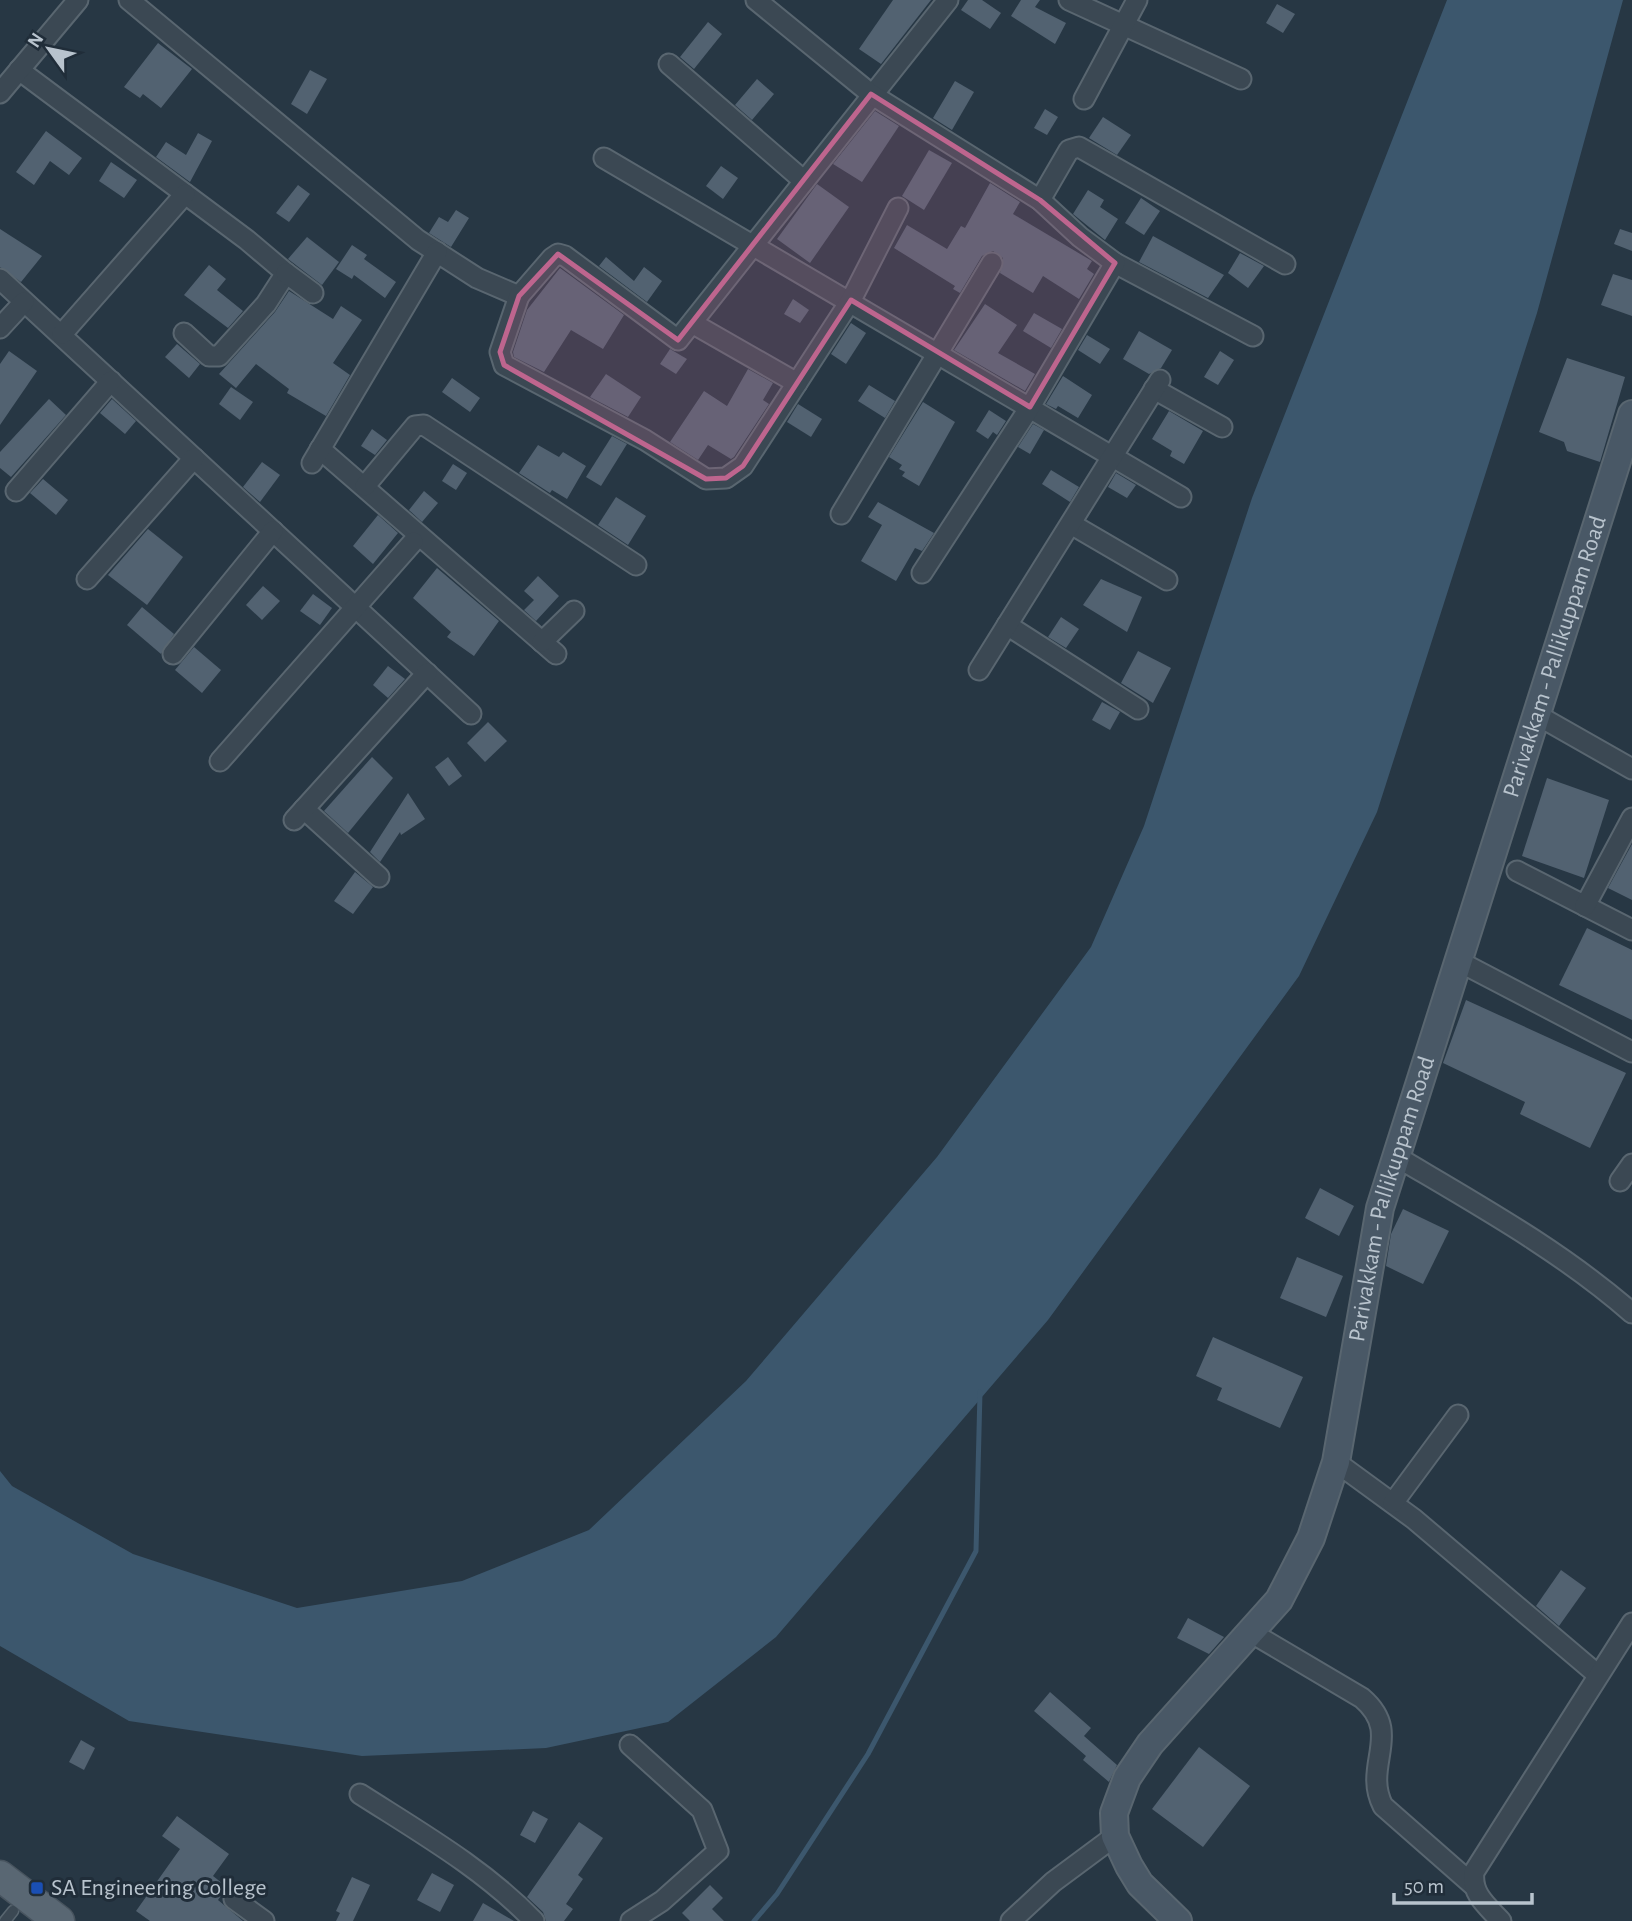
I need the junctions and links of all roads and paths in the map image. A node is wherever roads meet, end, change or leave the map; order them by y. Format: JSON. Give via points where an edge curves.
{"nodes":[{"id":1,"x":78,"y":0,"type":"edge"},
{"id":2,"x":129,"y":0,"type":"edge"},
{"id":3,"x":756,"y":0,"type":"edge"},
{"id":4,"x":948,"y":0,"type":"edge"},
{"id":5,"x":1069,"y":0,"type":"edge"},
{"id":6,"x":1137,"y":0,"type":"edge"},
{"id":7,"x":1124,"y":23,"type":"junction"},
{"id":8,"x":669,"y":64,"type":"dead end"},
{"id":9,"x":19,"y":71,"type":"junction"},
{"id":10,"x":1241,"y":79,"type":"dead end"},
{"id":11,"x":0,"y":93,"type":"edge"},
{"id":12,"x":871,"y":94,"type":"junction"},
{"id":13,"x":1084,"y":99,"type":"dead end"},
{"id":14,"x":604,"y":158,"type":"dead end"},
{"id":15,"x":804,"y":181,"type":"junction"},
{"id":16,"x":185,"y":194,"type":"junction"},
{"id":17,"x":1041,"y":200,"type":"junction"},
{"id":18,"x":898,"y":208,"type":"dead end"},
{"id":19,"x":753,"y":246,"type":"junction"},
{"id":20,"x":437,"y":252,"type":"junction"},
{"id":21,"x":992,"y":263,"type":"dead end"},
{"id":22,"x":1115,"y":263,"type":"junction"},
{"id":23,"x":1285,"y":264,"type":"dead end"},
{"id":24,"x":286,"y":272,"type":"junction"},
{"id":25,"x":0,"y":279,"type":"edge"},
{"id":26,"x":313,"y":293,"type":"dead end"},
{"id":27,"x":519,"y":296,"type":"junction"},
{"id":28,"x":851,"y":300,"type":"junction"},
{"id":29,"x":24,"y":302,"type":"junction"},
{"id":30,"x":692,"y":323,"type":"junction"},
{"id":31,"x":0,"y":328,"type":"edge"},
{"id":32,"x":184,"y":333,"type":"dead end"},
{"id":33,"x":61,"y":334,"type":"junction"},
{"id":34,"x":1253,"y":337,"type":"dead end"},
{"id":35,"x":938,"y":355,"type":"junction"},
{"id":36,"x":111,"y":381,"type":"junction"},
{"id":37,"x":797,"y":383,"type":"junction"},
{"id":38,"x":1030,"y":407,"type":"junction"},
{"id":39,"x":1632,"y":414,"type":"edge"},
{"id":40,"x":1222,"y":427,"type":"dead end"},
{"id":41,"x":1113,"y":457,"type":"junction"},
{"id":42,"x":194,"y":458,"type":"junction"},
{"id":43,"x":365,"y":486,"type":"junction"},
{"id":44,"x":16,"y":491,"type":"dead end"},
{"id":45,"x":1181,"y":497,"type":"dead end"},
{"id":46,"x":841,"y":514,"type":"dead end"},
{"id":47,"x":1071,"y":524,"type":"junction"},
{"id":48,"x":273,"y":531,"type":"junction"},
{"id":49,"x":413,"y":542,"type":"dead end"},
{"id":50,"x":636,"y":565,"type":"dead end"},
{"id":51,"x":922,"y":572,"type":"dead end"},
{"id":52,"x":88,"y":579,"type":"dead end"},
{"id":53,"x":1167,"y":580,"type":"dead end"},
{"id":54,"x":355,"y":606,"type":"junction"},
{"id":55,"x":573,"y":611,"type":"dead end"},
{"id":56,"x":1007,"y":625,"type":"junction"},
{"id":57,"x":173,"y":654,"type":"dead end"},
{"id":58,"x":979,"y":670,"type":"dead end"},
{"id":59,"x":428,"y":673,"type":"junction"},
{"id":60,"x":1138,"y":709,"type":"dead end"},
{"id":61,"x":471,"y":714,"type":"dead end"},
{"id":62,"x":1537,"y":715,"type":"junction"},
{"id":63,"x":220,"y":761,"type":"dead end"},
{"id":64,"x":1632,"y":769,"type":"edge"},
{"id":65,"x":1632,"y":818,"type":"edge"},
{"id":66,"x":1517,"y":871,"type":"dead end"},
{"id":67,"x":379,"y":877,"type":"dead end"},
{"id":68,"x":1585,"y":906,"type":"junction"},
{"id":69,"x":1632,"y":930,"type":"edge"},
{"id":70,"x":1458,"y":961,"type":"junction"},
{"id":71,"x":1632,"y":1052,"type":"edge"},
{"id":72,"x":1397,"y":1157,"type":"junction"},
{"id":73,"x":1632,"y":1164,"type":"edge"},
{"id":74,"x":1620,"y":1181,"type":"dead end"},
{"id":75,"x":1632,"y":1313,"type":"edge"},
{"id":76,"x":1458,"y":1415,"type":"dead end"},
{"id":77,"x":1336,"y":1462,"type":"junction"},
{"id":78,"x":1393,"y":1503,"type":"junction"},
{"id":79,"x":1632,"y":1623,"type":"edge"},
{"id":80,"x":1252,"y":1633,"type":"junction"},
{"id":81,"x":1598,"y":1675,"type":"junction"},
{"id":82,"x":630,"y":1745,"type":"dead end"},
{"id":83,"x":360,"y":1794,"type":"dead end"},
{"id":84,"x":1115,"y":1836,"type":"junction"},
{"id":85,"x":0,"y":1876,"type":"edge"},
{"id":86,"x":1473,"y":1885,"type":"junction"},
{"id":87,"x":234,"y":1899,"type":"dead end"},
{"id":88,"x":1167,"y":1917,"type":"edge"},
{"id":89,"x":59,"y":1921,"type":"edge"},
{"id":90,"x":264,"y":1921,"type":"edge"},
{"id":91,"x":534,"y":1921,"type":"edge"},
{"id":92,"x":631,"y":1921,"type":"edge"},
{"id":93,"x":1010,"y":1921,"type":"edge"},
{"id":94,"x":1501,"y":1921,"type":"edge"}],
"edges":[{"from":1,"to":9,"type":"street"},
{"from":2,"to":20,"type":"street"},
{"from":3,"to":12,"type":"street"},
{"from":4,"to":12,"type":"street"},
{"from":5,"to":7,"type":"street"},
{"from":6,"to":7,"type":"street"},
{"from":7,"to":10,"type":"street"},
{"from":7,"to":13,"type":"street"},
{"from":8,"to":15,"type":"street"},
{"from":9,"to":11,"type":"street"},
{"from":9,"to":16,"type":"street"},
{"from":12,"to":15,"type":"street"},
{"from":12,"to":17,"type":"street"},
{"from":14,"to":19,"type":"street"},
{"from":15,"to":19,"type":"street"},
{"from":16,"to":24,"type":"street"},
{"from":16,"to":33,"type":"street"},
{"from":17,"to":22,"type":"street"},
{"from":17,"to":23,"type":"street","via":[[1069,150],[1079,147]]},
{"from":18,"to":28,"type":"street"},
{"from":19,"to":28,"type":"street"},
{"from":19,"to":30,"type":"street"},
{"from":20,"to":27,"type":"street","via":[[477,278]]},
{"from":20,"to":43,"type":"street","via":[[316,456]]},
{"from":21,"to":35,"type":"street"},
{"from":22,"to":34,"type":"street"},
{"from":22,"to":38,"type":"street"},
{"from":24,"to":26,"type":"street"},
{"from":24,"to":32,"type":"street","via":[[266,304],[219,356],[209,356]]},
{"from":25,"to":29,"type":"street"},
{"from":27,"to":30,"type":"street","via":[[558,254],[678,340]]},
{"from":27,"to":37,"type":"street","via":[[500,352],[504,365],[645,440],[706,479],[726,478],[743,466]]},
{"from":28,"to":35,"type":"street"},
{"from":28,"to":37,"type":"street"},
{"from":29,"to":31,"type":"street"},
{"from":29,"to":33,"type":"street"},
{"from":30,"to":37,"type":"street"},
{"from":33,"to":36,"type":"street"},
{"from":35,"to":38,"type":"street"},
{"from":35,"to":46,"type":"street"},
{"from":36,"to":42,"type":"street"},
{"from":36,"to":44,"type":"street"},
{"from":38,"to":41,"type":"street"},
{"from":38,"to":51,"type":"street"},
{"from":39,"to":62,"type":"street","name":"Parivakkam - Pallikuppam Road"},
{"from":40,"to":41,"type":"street","via":[[1157,385]]},
{"from":41,"to":45,"type":"street"},
{"from":41,"to":47,"type":"street"},
{"from":42,"to":48,"type":"street"},
{"from":42,"to":52,"type":"street"},
{"from":43,"to":50,"type":"street","via":[[415,426],[424,425]]},
{"from":43,"to":55,"type":"street","via":[[549,648]]},
{"from":47,"to":53,"type":"street"},
{"from":47,"to":56,"type":"street"},
{"from":48,"to":54,"type":"street"},
{"from":48,"to":57,"type":"street"},
{"from":49,"to":54,"type":"street"},
{"from":54,"to":59,"type":"street"},
{"from":54,"to":63,"type":"street"},
{"from":56,"to":58,"type":"street"},
{"from":56,"to":60,"type":"street"},
{"from":59,"to":61,"type":"street"},
{"from":59,"to":67,"type":"street","via":[[299,814]]},
{"from":62,"to":64,"type":"street"},
{"from":62,"to":70,"type":"street","name":"Parivakkam - Pallikuppam Road"},
{"from":65,"to":68,"type":"street"},
{"from":66,"to":68,"type":"street"},
{"from":68,"to":69,"type":"street"},
{"from":70,"to":71,"type":"street"},
{"from":70,"to":72,"type":"street","name":"Parivakkam - Pallikuppam Road"},
{"from":72,"to":75,"type":"street","via":[[1531,1237]]},
{"from":72,"to":77,"type":"street","name":"Parivakkam - Pallikuppam Road","via":[[1380,1208]]},
{"from":73,"to":74,"type":"street"},
{"from":76,"to":78,"type":"street"},
{"from":77,"to":78,"type":"street"},
{"from":77,"to":80,"type":"street","name":"Parivakkam - Pallikuppam Road","via":[[1311,1538],[1279,1600]]},
{"from":78,"to":81,"type":"street"},
{"from":79,"to":81,"type":"street"},
{"from":80,"to":84,"type":"street","name":"Parivakkam - Pallikuppam Road","via":[[1150,1744],[1127,1779],[1114,1813]]},
{"from":80,"to":86,"type":"street","via":[[1375,1709],[1382,1721],[1377,1793],[1383,1806]]},
{"from":81,"to":86,"type":"street","via":[[1480,1860]]},
{"from":82,"to":92,"type":"street","via":[[702,1810],[718,1851],[662,1901]]},
{"from":83,"to":91,"type":"street","via":[[453,1853]]},
{"from":84,"to":88,"type":"street","via":[[1140,1885]]},
{"from":84,"to":93,"type":"street"},
{"from":85,"to":89,"type":"main road"},
{"from":86,"to":94,"type":"street"},
{"from":87,"to":90,"type":"street"}]}
